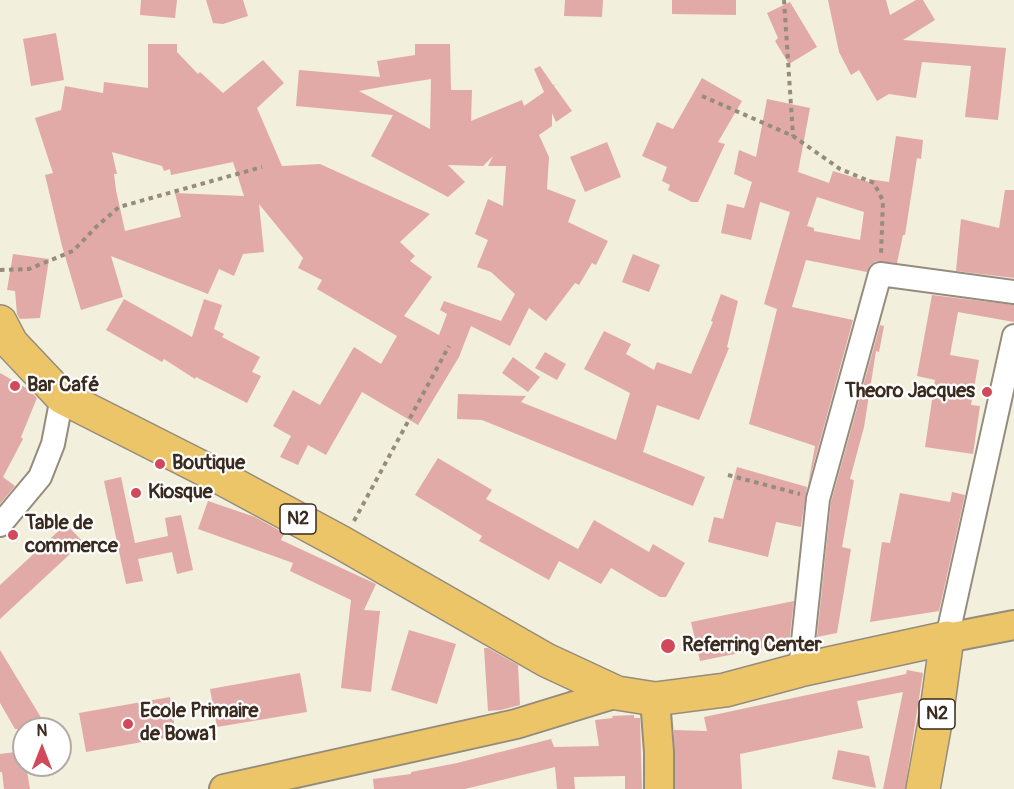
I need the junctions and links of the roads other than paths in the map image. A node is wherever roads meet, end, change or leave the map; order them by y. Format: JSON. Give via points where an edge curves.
{"nodes":[{"id":1,"x":1014,"y":292,"type":"edge"},
{"id":2,"x":0,"y":322,"type":"edge"},
{"id":3,"x":1014,"y":336,"type":"edge"},
{"id":4,"x":62,"y":397,"type":"junction"},
{"id":5,"x":0,"y":525,"type":"edge"},
{"id":6,"x":1014,"y":624,"type":"edge"},
{"id":7,"x":947,"y":638,"type":"junction"},
{"id":8,"x":800,"y":670,"type":"junction"},
{"id":9,"x":617,"y":693,"type":"junction"},
{"id":10,"x":655,"y":699,"type":"junction"},
{"id":11,"x":224,"y":789,"type":"edge"},
{"id":12,"x":659,"y":789,"type":"edge"},
{"id":13,"x":923,"y":789,"type":"edge"}],
"edges":[{"from":1,"to":8,"type":"street","via":[[880,274],[818,499]]},
{"from":2,"to":4,"type":"highway","number":"N2","via":[[11,343]]},
{"from":3,"to":7,"type":"street"},
{"from":4,"to":5,"type":"street","via":[[53,444],[40,477]]},
{"from":4,"to":9,"type":"highway","number":"N2","via":[[342,543],[546,660]]},
{"from":6,"to":7,"type":"main road"},
{"from":7,"to":8,"type":"highway","number":"N2"},
{"from":7,"to":13,"type":"highway","number":"N2"},
{"from":8,"to":10,"type":"highway","number":"N2","via":[[725,690]]},
{"from":9,"to":10,"type":"highway","number":"N2"},
{"from":9,"to":11,"type":"main road","via":[[516,724]]},
{"from":10,"to":12,"type":"main road"}]}
